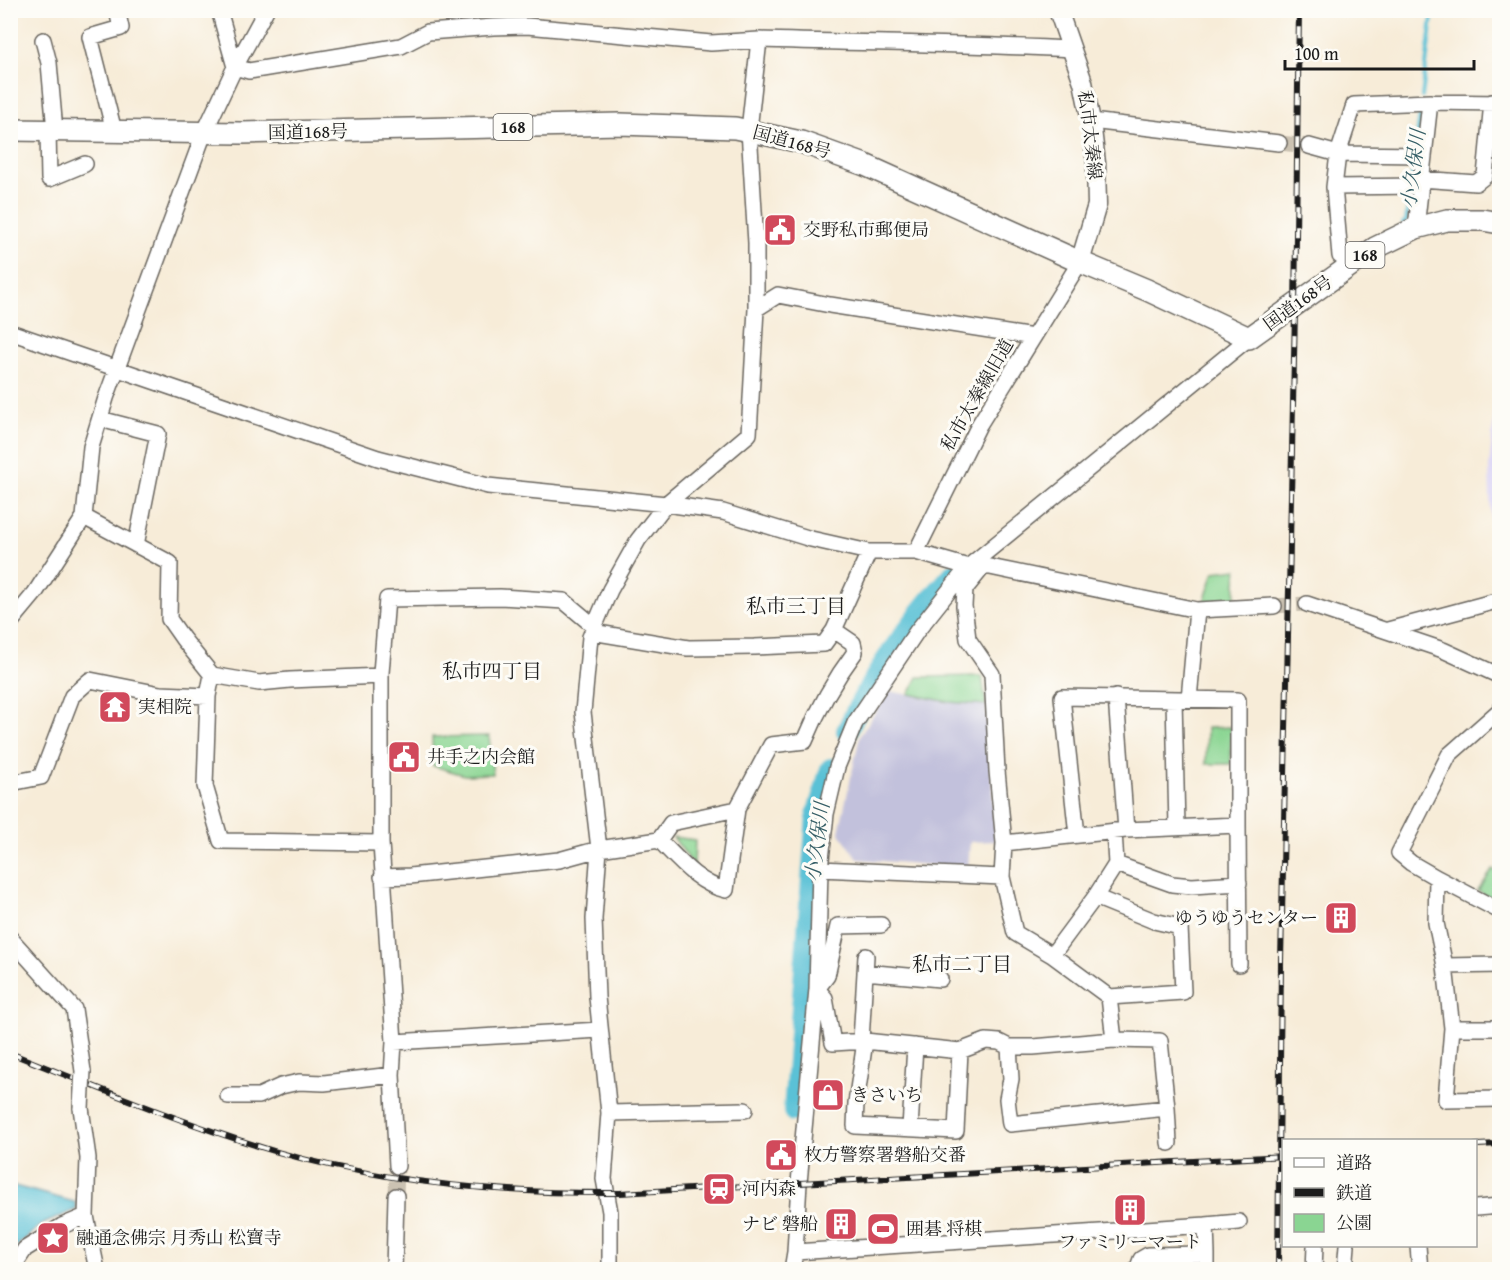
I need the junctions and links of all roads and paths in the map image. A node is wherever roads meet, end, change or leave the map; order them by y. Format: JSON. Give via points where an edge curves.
{"nodes":[{"id":1,"x":117,"y":10,"type":"edge"},
{"id":2,"x":219,"y":10,"type":"edge"},
{"id":3,"x":266,"y":10,"type":"edge"},
{"id":4,"x":1058,"y":10,"type":"edge"},
{"id":5,"x":44,"y":40,"type":"dead end"},
{"id":6,"x":759,"y":40,"type":"junction"},
{"id":7,"x":1072,"y":50,"type":"junction"},
{"id":8,"x":235,"y":68,"type":"junction"},
{"id":9,"x":1424,"y":102,"type":"junction"},
{"id":10,"x":1496,"y":103,"type":"edge"},
{"id":11,"x":1091,"y":121,"type":"junction"},
{"id":12,"x":10,"y":130,"type":"edge"},
{"id":13,"x":749,"y":130,"type":"junction"},
{"id":14,"x":52,"y":131,"type":"junction"},
{"id":15,"x":114,"y":131,"type":"junction"},
{"id":16,"x":204,"y":133,"type":"junction"},
{"id":17,"x":1279,"y":143,"type":"tunnel mouth"},
{"id":18,"x":1309,"y":147,"type":"tunnel mouth"},
{"id":19,"x":1338,"y":154,"type":"junction"},
{"id":20,"x":1417,"y":156,"type":"junction"},
{"id":21,"x":85,"y":164,"type":"dead end"},
{"id":22,"x":1416,"y":185,"type":"junction"},
{"id":23,"x":1334,"y":187,"type":"junction"},
{"id":24,"x":1500,"y":223,"type":"edge"},
{"id":25,"x":1416,"y":228,"type":"junction"},
{"id":26,"x":1340,"y":256,"type":"dead end"},
{"id":27,"x":1080,"y":262,"type":"junction"},
{"id":28,"x":756,"y":309,"type":"junction"},
{"id":29,"x":10,"y":332,"type":"edge"},
{"id":30,"x":1033,"y":337,"type":"junction"},
{"id":31,"x":1249,"y":338,"type":"junction"},
{"id":32,"x":118,"y":369,"type":"junction"},
{"id":33,"x":100,"y":419,"type":"junction"},
{"id":34,"x":666,"y":504,"type":"junction"},
{"id":35,"x":84,"y":517,"type":"junction"},
{"id":36,"x":136,"y":545,"type":"junction"},
{"id":37,"x":869,"y":552,"type":"junction"},
{"id":38,"x":916,"y":552,"type":"junction"},
{"id":39,"x":975,"y":567,"type":"junction"},
{"id":40,"x":1500,"y":600,"type":"edge"},
{"id":41,"x":1307,"y":604,"type":"tunnel mouth"},
{"id":42,"x":1274,"y":606,"type":"tunnel mouth"},
{"id":43,"x":1197,"y":610,"type":"junction"},
{"id":44,"x":10,"y":624,"type":"edge"},
{"id":45,"x":593,"y":629,"type":"junction"},
{"id":46,"x":834,"y":630,"type":"junction"},
{"id":47,"x":1389,"y":630,"type":"junction"},
{"id":48,"x":212,"y":675,"type":"junction"},
{"id":49,"x":381,"y":676,"type":"junction"},
{"id":50,"x":1500,"y":676,"type":"edge"},
{"id":51,"x":208,"y":696,"type":"junction"},
{"id":52,"x":1116,"y":697,"type":"junction"},
{"id":53,"x":1181,"y":699,"type":"junction"},
{"id":54,"x":1500,"y":710,"type":"edge"},
{"id":55,"x":10,"y":784,"type":"edge"},
{"id":56,"x":737,"y":809,"type":"junction"},
{"id":57,"x":1238,"y":825,"type":"junction"},
{"id":58,"x":1176,"y":827,"type":"junction"},
{"id":59,"x":1120,"y":830,"type":"junction"},
{"id":60,"x":1077,"y":835,"type":"junction"},
{"id":61,"x":659,"y":840,"type":"junction"},
{"id":62,"x":381,"y":843,"type":"junction"},
{"id":63,"x":1004,"y":843,"type":"junction"},
{"id":64,"x":599,"y":849,"type":"junction"},
{"id":65,"x":1116,"y":864,"type":"junction"},
{"id":66,"x":820,"y":869,"type":"junction"},
{"id":67,"x":382,"y":877,"type":"junction"},
{"id":68,"x":1002,"y":877,"type":"junction"},
{"id":69,"x":1437,"y":878,"type":"junction"},
{"id":70,"x":1239,"y":883,"type":"junction"},
{"id":71,"x":1095,"y":897,"type":"junction"},
{"id":72,"x":1500,"y":911,"type":"edge"},
{"id":73,"x":872,"y":929,"type":"dead end"},
{"id":74,"x":10,"y":938,"type":"edge"},
{"id":75,"x":1052,"y":955,"type":"junction"},
{"id":76,"x":866,"y":956,"type":"dead end"},
{"id":77,"x":1239,"y":964,"type":"dead end"},
{"id":78,"x":1500,"y":965,"type":"edge"},
{"id":79,"x":1445,"y":966,"type":"junction"},
{"id":80,"x":865,"y":972,"type":"junction"},
{"id":81,"x":940,"y":979,"type":"dead end"},
{"id":82,"x":817,"y":989,"type":"junction"},
{"id":83,"x":1109,"y":997,"type":"junction"},
{"id":84,"x":1452,"y":1028,"type":"junction"},
{"id":85,"x":1500,"y":1028,"type":"edge"},
{"id":86,"x":600,"y":1030,"type":"junction"},
{"id":87,"x":1114,"y":1040,"type":"junction"},
{"id":88,"x":863,"y":1041,"type":"junction"},
{"id":89,"x":394,"y":1042,"type":"junction"},
{"id":90,"x":915,"y":1046,"type":"junction"},
{"id":91,"x":1009,"y":1047,"type":"junction"},
{"id":92,"x":960,"y":1051,"type":"junction"},
{"id":93,"x":392,"y":1075,"type":"junction"},
{"id":94,"x":228,"y":1096,"type":"dead end"},
{"id":95,"x":1500,"y":1099,"type":"edge"},
{"id":96,"x":1167,"y":1108,"type":"junction"},
{"id":97,"x":744,"y":1110,"type":"dead end"},
{"id":98,"x":609,"y":1113,"type":"junction"},
{"id":99,"x":910,"y":1128,"type":"junction"},
{"id":100,"x":1168,"y":1143,"type":"dead end"},
{"id":101,"x":397,"y":1166,"type":"tunnel mouth"},
{"id":102,"x":396,"y":1197,"type":"tunnel mouth"},
{"id":103,"x":1500,"y":1206,"type":"edge"},
{"id":104,"x":1477,"y":1208,"type":"edge"},
{"id":105,"x":86,"y":1216,"type":"junction"},
{"id":106,"x":1239,"y":1222,"type":"dead end"},
{"id":107,"x":1206,"y":1225,"type":"junction"},
{"id":108,"x":1315,"y":1247,"type":"edge"},
{"id":109,"x":1347,"y":1247,"type":"edge"},
{"id":110,"x":1418,"y":1247,"type":"edge"},
{"id":111,"x":795,"y":1252,"type":"junction"},
{"id":112,"x":1207,"y":1262,"type":"edge"},
{"id":113,"x":11,"y":1269,"type":"edge"},
{"id":114,"x":97,"y":1269,"type":"edge"},
{"id":115,"x":394,"y":1269,"type":"edge"},
{"id":116,"x":610,"y":1269,"type":"edge"},
{"id":117,"x":792,"y":1269,"type":"edge"},
{"id":118,"x":1137,"y":1269,"type":"edge"},
{"id":119,"x":1314,"y":1269,"type":"edge"},
{"id":120,"x":1345,"y":1269,"type":"edge"},
{"id":121,"x":1420,"y":1269,"type":"edge"}],
"edges":[{"from":1,"to":15,"type":"street","via":[[121,28],[90,37]]},
{"from":2,"to":8,"type":"street"},
{"from":3,"to":8,"type":"street"},
{"from":4,"to":7,"type":"main road","name":"私市太秦線"},
{"from":5,"to":14,"type":"street"},
{"from":6,"to":7,"type":"street"},
{"from":6,"to":8,"type":"street","via":[[711,43],[526,26],[493,27],[429,32],[401,46],[249,71]]},
{"from":6,"to":13,"type":"street"},
{"from":7,"to":11,"type":"main road","name":"私市太秦線"},
{"from":8,"to":16,"type":"street"},
{"from":9,"to":10,"type":"street"},
{"from":9,"to":19,"type":"street","via":[[1354,105]]},
{"from":9,"to":20,"type":"street"},
{"from":10,"to":22,"type":"street","via":[[1485,176],[1476,183]]},
{"from":11,"to":17,"type":"street"},
{"from":11,"to":27,"type":"main road","name":"私市太秦線","via":[[1097,205]]},
{"from":12,"to":14,"type":"highway","name":"国道168号","number":"168"},
{"from":13,"to":16,"type":"highway","name":"国道168号","number":"168","via":[[620,124]]},
{"from":13,"to":27,"type":"highway","name":"国道168号","number":"168","via":[[801,142],[865,165]]},
{"from":13,"to":28,"type":"street"},
{"from":14,"to":15,"type":"highway","name":"国道168号","number":"168"},
{"from":14,"to":21,"type":"street","via":[[49,178]]},
{"from":15,"to":16,"type":"highway","name":"国道168号","number":"168"},
{"from":16,"to":32,"type":"street"},
{"from":18,"to":19,"type":"street"},
{"from":19,"to":20,"type":"street"},
{"from":19,"to":23,"type":"street"},
{"from":20,"to":22,"type":"street"},
{"from":22,"to":23,"type":"street"},
{"from":22,"to":25,"type":"street"},
{"from":23,"to":26,"type":"street"},
{"from":24,"to":25,"type":"highway","name":"国道168号","number":"168","via":[[1447,220]]},
{"from":25,"to":31,"type":"highway","name":"国道168号","number":"168","via":[[1375,248]]},
{"from":27,"to":30,"type":"street","name":"私市太秦線旧道"},
{"from":27,"to":31,"type":"highway","name":"国道168号","number":"168"},
{"from":28,"to":30,"type":"street","via":[[778,295]]},
{"from":28,"to":34,"type":"street","via":[[749,434]]},
{"from":29,"to":32,"type":"street"},
{"from":30,"to":38,"type":"street","name":"私市太秦線旧道","via":[[979,425]]},
{"from":31,"to":39,"type":"street"},
{"from":32,"to":33,"type":"street"},
{"from":32,"to":34,"type":"street","via":[[378,458],[488,486]]},
{"from":33,"to":35,"type":"street","via":[[91,447]]},
{"from":33,"to":36,"type":"street","via":[[158,434]]},
{"from":34,"to":37,"type":"street","via":[[723,512]]},
{"from":34,"to":45,"type":"street","via":[[638,540]]},
{"from":35,"to":36,"type":"street"},
{"from":35,"to":44,"type":"street"},
{"from":36,"to":48,"type":"street","via":[[170,563],[169,619]]},
{"from":37,"to":38,"type":"street"},
{"from":37,"to":46,"type":"street"},
{"from":38,"to":39,"type":"street"},
{"from":39,"to":43,"type":"street"},
{"from":39,"to":63,"type":"street","via":[[965,589],[964,606],[968,639],[992,674]]},
{"from":39,"to":66,"type":"street","via":[[917,631],[855,723],[837,767],[826,814]]},
{"from":40,"to":47,"type":"street"},
{"from":41,"to":47,"type":"street"},
{"from":42,"to":43,"type":"street"},
{"from":43,"to":53,"type":"street"},
{"from":45,"to":46,"type":"street","via":[[688,648],[824,644]]},
{"from":45,"to":49,"type":"street","via":[[564,601],[500,597],[387,599]]},
{"from":45,"to":64,"type":"street","via":[[583,712]]},
{"from":46,"to":56,"type":"street","via":[[853,643],[855,652],[819,706],[805,741],[771,745]]},
{"from":47,"to":50,"type":"street"},
{"from":48,"to":49,"type":"street","via":[[259,683]]},
{"from":48,"to":51,"type":"street"},
{"from":49,"to":62,"type":"street"},
{"from":51,"to":55,"type":"street","via":[[160,694],[90,680],[72,696],[41,777]]},
{"from":51,"to":62,"type":"street","via":[[205,786],[221,841]]},
{"from":52,"to":53,"type":"street"},
{"from":52,"to":59,"type":"street"},
{"from":52,"to":60,"type":"street","via":[[1062,697]]},
{"from":53,"to":57,"type":"street","via":[[1238,699]]},
{"from":53,"to":58,"type":"street"},
{"from":54,"to":69,"type":"street","via":[[1449,755],[1399,854]]},
{"from":56,"to":61,"type":"street","via":[[671,823]]},
{"from":56,"to":61,"type":"street","via":[[726,890],[713,887],[687,868]]},
{"from":57,"to":58,"type":"street"},
{"from":57,"to":70,"type":"street"},
{"from":58,"to":59,"type":"street"},
{"from":59,"to":60,"type":"street"},
{"from":59,"to":65,"type":"street"},
{"from":60,"to":63,"type":"street"},
{"from":61,"to":64,"type":"street"},
{"from":62,"to":67,"type":"street"},
{"from":63,"to":68,"type":"street"},
{"from":64,"to":67,"type":"street","via":[[559,860]]},
{"from":64,"to":86,"type":"street","via":[[594,919]]},
{"from":65,"to":70,"type":"street","via":[[1172,884]]},
{"from":65,"to":71,"type":"street"},
{"from":66,"to":68,"type":"street"},
{"from":66,"to":82,"type":"street"},
{"from":67,"to":89,"type":"street"},
{"from":68,"to":75,"type":"street","via":[[1016,933]]},
{"from":69,"to":72,"type":"street"},
{"from":69,"to":79,"type":"street","via":[[1436,923]]},
{"from":70,"to":77,"type":"street"},
{"from":71,"to":75,"type":"street"},
{"from":71,"to":83,"type":"street","via":[[1180,927],[1183,992]]},
{"from":73,"to":82,"type":"street","via":[[838,926],[827,976]]},
{"from":74,"to":105,"type":"street","bridge":true,"via":[[74,1009],[83,1071],[81,1108],[88,1158]]},
{"from":75,"to":83,"type":"street"},
{"from":76,"to":80,"type":"street"},
{"from":78,"to":79,"type":"street"},
{"from":79,"to":84,"type":"street"},
{"from":80,"to":81,"type":"street"},
{"from":80,"to":88,"type":"street"},
{"from":82,"to":88,"type":"street","via":[[825,998],[833,1043]]},
{"from":82,"to":111,"type":"street"},
{"from":83,"to":87,"type":"street"},
{"from":84,"to":85,"type":"street"},
{"from":84,"to":95,"type":"street","via":[[1446,1100]]},
{"from":86,"to":89,"type":"street"},
{"from":86,"to":98,"type":"street"},
{"from":87,"to":91,"type":"street"},
{"from":87,"to":96,"type":"street","via":[[1160,1041]]},
{"from":88,"to":90,"type":"street"},
{"from":88,"to":99,"type":"street","via":[[855,1126]]},
{"from":89,"to":93,"type":"street"},
{"from":90,"to":92,"type":"street"},
{"from":90,"to":99,"type":"street"},
{"from":91,"to":92,"type":"street","via":[[986,1041]]},
{"from":91,"to":96,"type":"street","via":[[1010,1124]]},
{"from":92,"to":99,"type":"street","via":[[956,1131]]},
{"from":93,"to":94,"type":"street","via":[[299,1082],[259,1096]]},
{"from":93,"to":101,"type":"street"},
{"from":96,"to":100,"type":"street"},
{"from":97,"to":98,"type":"street"},
{"from":98,"to":116,"type":"street","via":[[604,1179],[610,1212]]},
{"from":102,"to":115,"type":"street"},
{"from":103,"to":104,"type":"street"},
{"from":105,"to":113,"type":"street","via":[[25,1249]]},
{"from":105,"to":114,"type":"street"},
{"from":106,"to":107,"type":"street"},
{"from":107,"to":111,"type":"street"},
{"from":107,"to":112,"type":"street"},
{"from":108,"to":119,"type":"street"},
{"from":109,"to":120,"type":"street"},
{"from":110,"to":121,"type":"street"},
{"from":111,"to":117,"type":"street"},
{"from":112,"to":118,"type":"street","via":[[1148,1255],[1141,1259]]}]}
